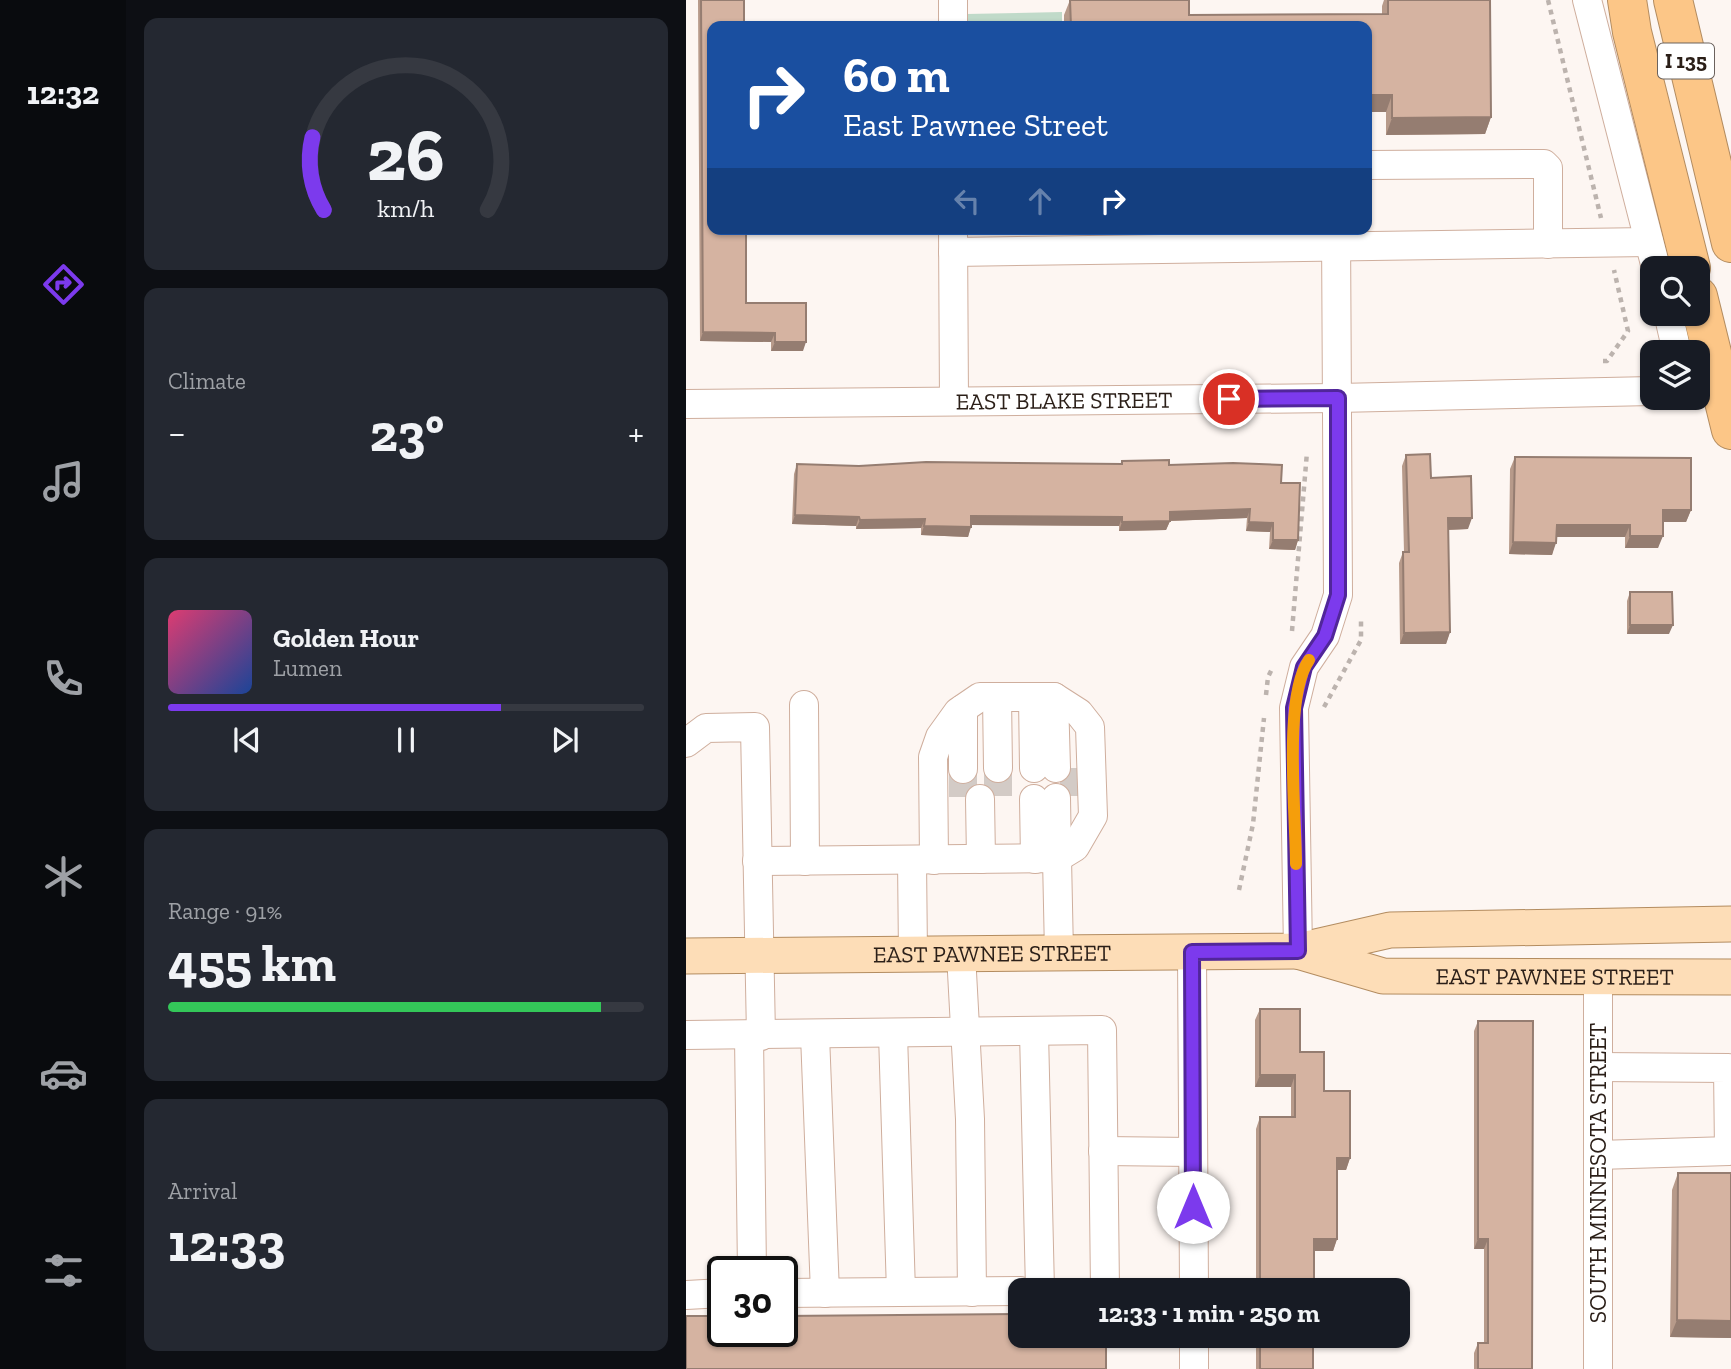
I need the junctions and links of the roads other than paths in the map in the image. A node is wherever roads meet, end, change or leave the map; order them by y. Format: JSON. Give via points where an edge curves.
{"nodes":[{"id":1,"x":953,"y":0,"type":"edge"},
{"id":2,"x":1587,"y":0,"type":"edge"},
{"id":3,"x":1627,"y":0,"type":"edge"},
{"id":4,"x":1672,"y":0,"type":"edge"},
{"id":5,"x":953,"y":21,"type":"edge"},
{"id":6,"x":1372,"y":164,"type":"edge"},
{"id":7,"x":1336,"y":239,"type":"edge"},
{"id":8,"x":953,"y":241,"type":"edge"},
{"id":9,"x":1731,"y":243,"type":"edge"},
{"id":10,"x":1548,"y":244,"type":"junction"},
{"id":11,"x":1653,"y":255,"type":"edge"},
{"id":12,"x":1687,"y":256,"type":"edge"},
{"id":13,"x":1705,"y":326,"type":"edge"},
{"id":14,"x":1640,"y":391,"type":"edge"},
{"id":15,"x":1338,"y":398,"type":"junction"},
{"id":16,"x":954,"y":401,"type":"junction"},
{"id":17,"x":686,"y":404,"type":"edge"},
{"id":18,"x":1731,"y":430,"type":"edge"},
{"id":19,"x":1054,"y":701,"type":"junction"},
{"id":20,"x":804,"y":705,"type":"dead end"},
{"id":21,"x":971,"y":708,"type":"junction"},
{"id":22,"x":686,"y":743,"type":"edge"},
{"id":23,"x":1055,"y":798,"type":"tunnel mouth"},
{"id":24,"x":1056,"y":854,"type":"junction"},
{"id":25,"x":956,"y":859,"type":"junction"},
{"id":26,"x":757,"y":861,"type":"junction"},
{"id":27,"x":805,"y":861,"type":"junction"},
{"id":28,"x":1731,"y":924,"type":"edge"},
{"id":29,"x":1298,"y":951,"type":"junction"},
{"id":30,"x":1192,"y":952,"type":"junction"},
{"id":31,"x":1059,"y":953,"type":"junction"},
{"id":32,"x":961,"y":954,"type":"junction"},
{"id":33,"x":913,"y":955,"type":"junction"},
{"id":34,"x":759,"y":956,"type":"junction"},
{"id":35,"x":686,"y":957,"type":"edge"},
{"id":36,"x":1731,"y":976,"type":"edge"},
{"id":37,"x":1598,"y":977,"type":"junction"},
{"id":38,"x":1034,"y":1032,"type":"junction"},
{"id":39,"x":964,"y":1033,"type":"junction"},
{"id":40,"x":893,"y":1034,"type":"junction"},
{"id":41,"x":686,"y":1035,"type":"edge"},
{"id":42,"x":816,"y":1035,"type":"junction"},
{"id":43,"x":755,"y":1036,"type":"junction"},
{"id":44,"x":1598,"y":1067,"type":"junction"},
{"id":45,"x":1103,"y":1151,"type":"junction"},
{"id":46,"x":1193,"y":1152,"type":"junction"},
{"id":47,"x":1598,"y":1155,"type":"junction"},
{"id":48,"x":752,"y":1256,"type":"edge"},
{"id":49,"x":1040,"y":1278,"type":"edge"},
{"id":50,"x":1105,"y":1278,"type":"edge"},
{"id":51,"x":1194,"y":1278,"type":"edge"},
{"id":52,"x":1008,"y":1291,"type":"edge"},
{"id":53,"x":901,"y":1292,"type":"junction"},
{"id":54,"x":972,"y":1292,"type":"junction"},
{"id":55,"x":798,"y":1293,"type":"edge"},
{"id":56,"x":825,"y":1293,"type":"junction"},
{"id":57,"x":707,"y":1294,"type":"edge"},
{"id":58,"x":686,"y":1295,"type":"edge"},
{"id":59,"x":1194,"y":1348,"type":"edge"},
{"id":60,"x":1194,"y":1369,"type":"edge"},
{"id":61,"x":1598,"y":1369,"type":"edge"}],
"edges":[{"from":1,"to":5,"type":"street"},
{"from":2,"to":11,"type":"street"},
{"from":3,"to":12,"type":"highway"},
{"from":4,"to":9,"type":"highway","number":"I 135"},
{"from":6,"to":10,"type":"street","via":[[1544,164],[1548,168]]},
{"from":7,"to":8,"type":"street"},
{"from":7,"to":10,"type":"street"},
{"from":7,"to":15,"type":"street"},
{"from":8,"to":16,"type":"street"},
{"from":10,"to":11,"type":"street"},
{"from":13,"to":18,"type":"highway"},
{"from":14,"to":15,"type":"street","name":"EAST BLAKE STREET"},
{"from":15,"to":16,"type":"street","name":"EAST BLAKE STREET"},
{"from":15,"to":29,"type":"street","via":[[1338,595],[1325,636],[1304,667],[1294,708]]},
{"from":16,"to":17,"type":"street","name":"EAST BLAKE STREET"},
{"from":19,"to":19,"type":"street","via":[[1055,768]]},
{"from":19,"to":21,"type":"street"},
{"from":19,"to":24,"type":"street","via":[[1090,727],[1093,816]]},
{"from":20,"to":27,"type":"street"},
{"from":21,"to":21,"type":"street","via":[[972,768]]},
{"from":21,"to":25,"type":"street","via":[[933,757]]},
{"from":22,"to":26,"type":"street","via":[[706,728],[755,727]]},
{"from":23,"to":24,"type":"street"},
{"from":24,"to":25,"type":"street"},
{"from":24,"to":31,"type":"street"},
{"from":25,"to":25,"type":"street","via":[[972,799]]},
{"from":25,"to":27,"type":"street"},
{"from":25,"to":33,"type":"street"},
{"from":26,"to":27,"type":"street"},
{"from":26,"to":34,"type":"street"},
{"from":28,"to":29,"type":"main road","name":"EAST PAWNEE STREET","via":[[1390,930]]},
{"from":29,"to":30,"type":"main road","name":"EAST PAWNEE STREET"},
{"from":29,"to":37,"type":"main road","name":"EAST PAWNEE STREET","via":[[1383,976]]},
{"from":30,"to":31,"type":"main road","name":"EAST PAWNEE STREET"},
{"from":30,"to":46,"type":"street"},
{"from":31,"to":32,"type":"main road","name":"EAST PAWNEE STREET"},
{"from":32,"to":33,"type":"main road","name":"EAST PAWNEE STREET"},
{"from":32,"to":39,"type":"street"},
{"from":33,"to":34,"type":"main road","name":"EAST PAWNEE STREET"},
{"from":34,"to":35,"type":"main road","name":"EAST PAWNEE STREET"},
{"from":34,"to":43,"type":"street"},
{"from":36,"to":37,"type":"main road","name":"EAST PAWNEE STREET"},
{"from":37,"to":44,"type":"street","name":"SOUTH MINNESOTA STREET"},
{"from":38,"to":39,"type":"street"},
{"from":38,"to":45,"type":"street","via":[[1101,1030]]},
{"from":38,"to":49,"type":"street"},
{"from":39,"to":40,"type":"street"},
{"from":39,"to":54,"type":"street"},
{"from":40,"to":42,"type":"street"},
{"from":40,"to":53,"type":"street"},
{"from":41,"to":43,"type":"street"},
{"from":42,"to":43,"type":"street"},
{"from":42,"to":56,"type":"street"},
{"from":43,"to":48,"type":"street"},
{"from":44,"to":47,"type":"street","name":"SOUTH MINNESOTA STREET"},
{"from":44,"to":47,"type":"street","via":[[1728,1068],[1729,1151]]},
{"from":45,"to":46,"type":"street"},
{"from":45,"to":50,"type":"street"},
{"from":46,"to":51,"type":"street"},
{"from":47,"to":61,"type":"street","name":"SOUTH MINNESOTA STREET"},
{"from":52,"to":54,"type":"street"},
{"from":53,"to":54,"type":"street"},
{"from":53,"to":56,"type":"street"},
{"from":55,"to":56,"type":"street"},
{"from":57,"to":58,"type":"street"},
{"from":59,"to":60,"type":"street"}]}
